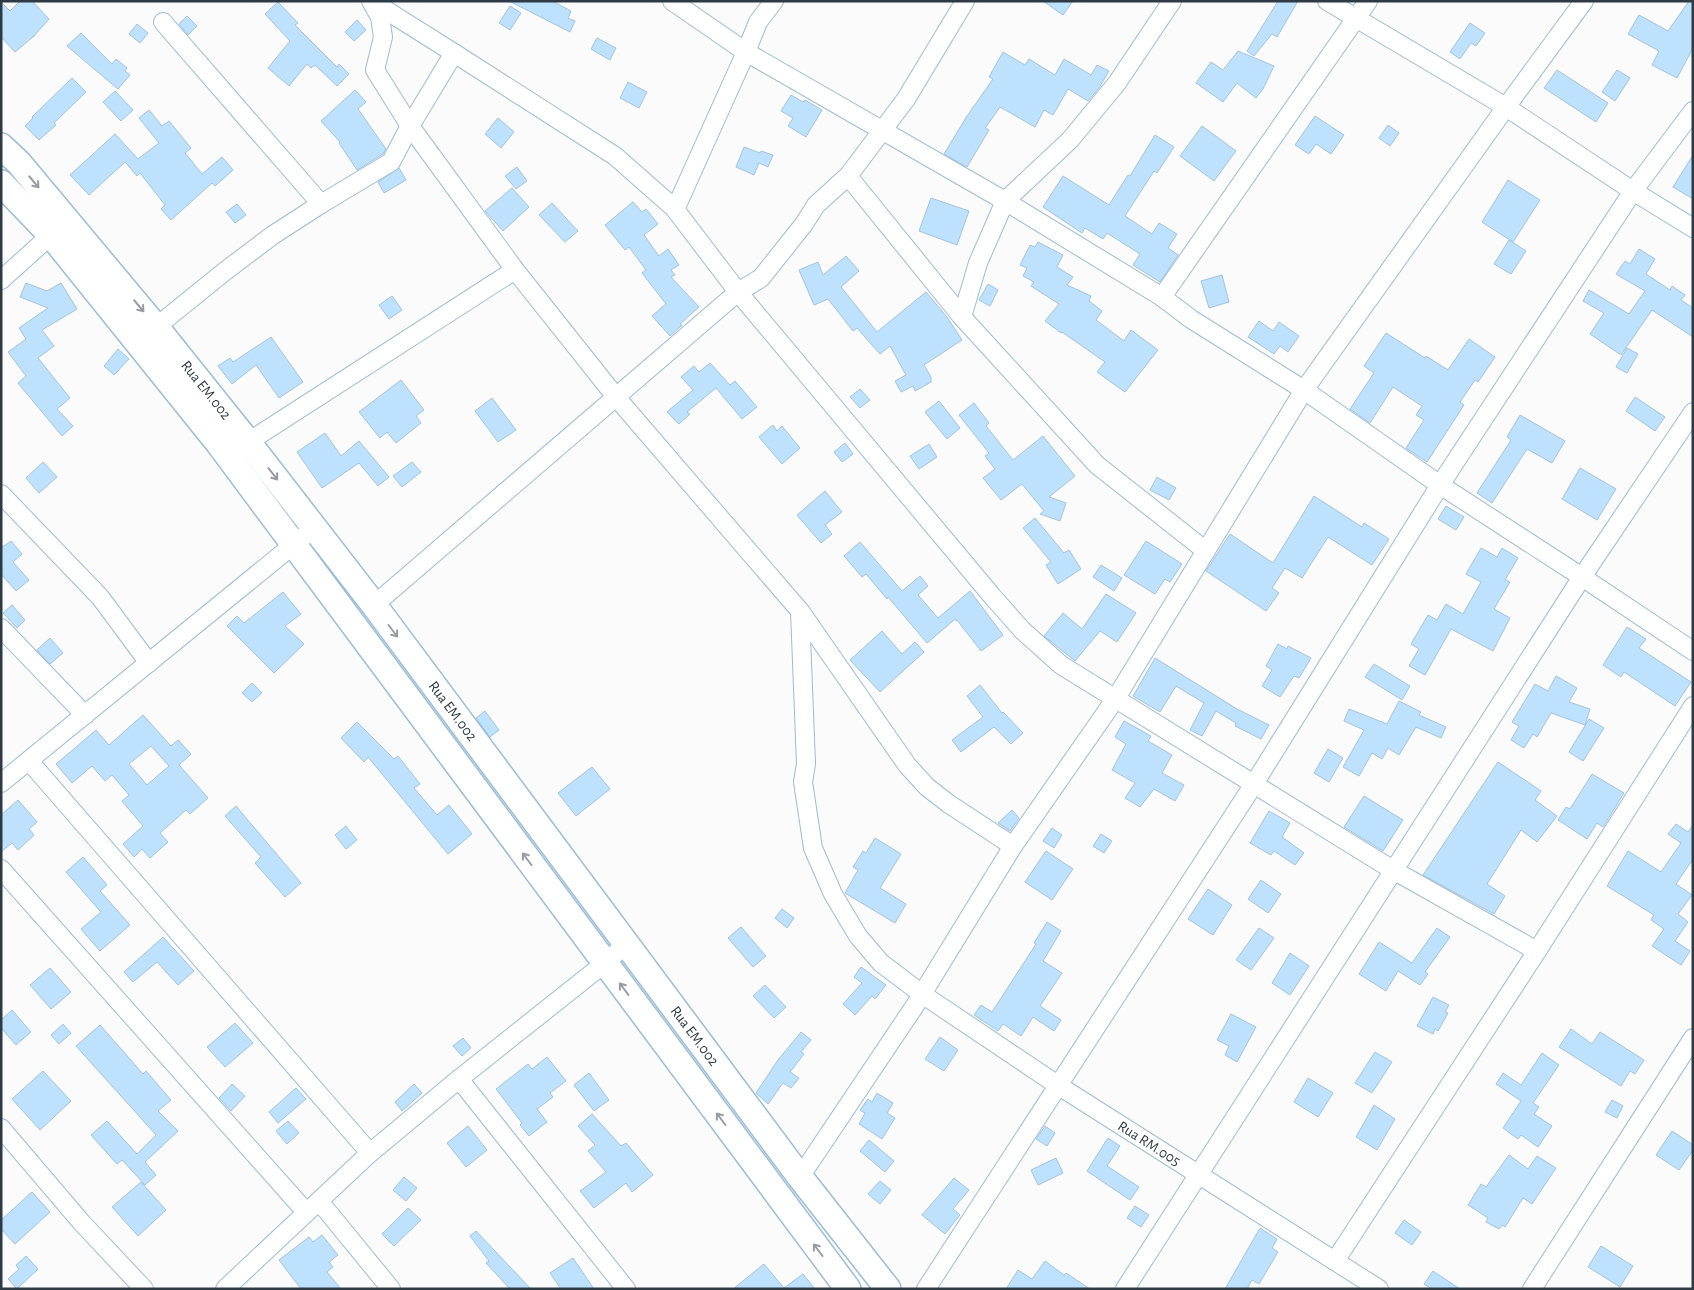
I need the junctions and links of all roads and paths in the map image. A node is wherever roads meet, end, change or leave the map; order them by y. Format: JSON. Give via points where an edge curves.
{"nodes":[{"id":1,"x":372,"y":1,"type":"edge"},
{"id":2,"x":672,"y":1,"type":"edge"},
{"id":3,"x":774,"y":1,"type":"edge"},
{"id":4,"x":965,"y":1,"type":"edge"},
{"id":5,"x":1172,"y":1,"type":"edge"},
{"id":6,"x":1327,"y":1,"type":"edge"},
{"id":7,"x":1368,"y":1,"type":"edge"},
{"id":8,"x":1584,"y":1,"type":"edge"},
{"id":9,"x":1355,"y":19,"type":"junction"},
{"id":10,"x":164,"y":22,"type":"dead end"},
{"id":11,"x":746,"y":52,"type":"junction"},
{"id":12,"x":454,"y":53,"type":"junction"},
{"id":13,"x":1506,"y":106,"type":"junction"},
{"id":14,"x":1693,"y":111,"type":"edge"},
{"id":15,"x":410,"y":126,"type":"junction"},
{"id":16,"x":883,"y":130,"type":"junction"},
{"id":17,"x":1,"y":146,"type":"edge"},
{"id":18,"x":848,"y":176,"type":"junction"},
{"id":19,"x":1,"y":183,"type":"edge"},
{"id":20,"x":1633,"y":192,"type":"junction"},
{"id":21,"x":1004,"y":201,"type":"junction"},
{"id":22,"x":321,"y":204,"type":"junction"},
{"id":23,"x":674,"y":208,"type":"junction"},
{"id":24,"x":1693,"y":228,"type":"edge"},
{"id":25,"x":51,"y":235,"type":"junction"},
{"id":26,"x":515,"y":270,"type":"junction"},
{"id":27,"x":1,"y":280,"type":"edge"},
{"id":28,"x":738,"y":292,"type":"junction"},
{"id":29,"x":1162,"y":297,"type":"junction"},
{"id":30,"x":962,"y":316,"type":"junction"},
{"id":31,"x":156,"y":326,"type":"junction"},
{"id":32,"x":1304,"y":390,"type":"junction"},
{"id":33,"x":616,"y":397,"type":"junction"},
{"id":34,"x":1693,"y":412,"type":"edge"},
{"id":35,"x":248,"y":442,"type":"junction"},
{"id":36,"x":1440,"y":485,"type":"junction"},
{"id":37,"x":1,"y":494,"type":"edge"},
{"id":38,"x":314,"y":528,"type":"junction"},
{"id":39,"x":293,"y":545,"type":"junction"},
{"id":40,"x":1206,"y":551,"type":"junction"},
{"id":41,"x":1582,"y":577,"type":"junction"},
{"id":42,"x":374,"y":605,"type":"junction"},
{"id":43,"x":800,"y":611,"type":"junction"},
{"id":44,"x":1,"y":628,"type":"edge"},
{"id":45,"x":1693,"y":651,"type":"edge"},
{"id":46,"x":149,"y":663,"type":"junction"},
{"id":47,"x":1116,"y":698,"type":"junction"},
{"id":48,"x":1693,"y":706,"type":"edge"},
{"id":49,"x":85,"y":715,"type":"junction"},
{"id":50,"x":29,"y":761,"type":"junction"},
{"id":51,"x":1,"y":783,"type":"edge"},
{"id":52,"x":1254,"y":784,"type":"junction"},
{"id":53,"x":1013,"y":846,"type":"junction"},
{"id":54,"x":1,"y":869,"type":"edge"},
{"id":55,"x":1394,"y":870,"type":"junction"},
{"id":56,"x":626,"y":944,"type":"junction"},
{"id":57,"x":1537,"y":951,"type":"junction"},
{"id":58,"x":605,"y":963,"type":"junction"},
{"id":59,"x":922,"y":994,"type":"junction"},
{"id":60,"x":1693,"y":1038,"type":"edge"},
{"id":61,"x":458,"y":1079,"type":"junction"},
{"id":62,"x":1059,"y":1086,"type":"junction"},
{"id":63,"x":1,"y":1128,"type":"edge"},
{"id":64,"x":370,"y":1153,"type":"junction"},
{"id":65,"x":1198,"y":1174,"type":"junction"},
{"id":66,"x":800,"y":1177,"type":"junction"},
{"id":67,"x":312,"y":1207,"type":"junction"},
{"id":68,"x":1335,"y":1261,"type":"junction"},
{"id":69,"x":144,"y":1289,"type":"edge"},
{"id":70,"x":225,"y":1289,"type":"edge"},
{"id":71,"x":391,"y":1289,"type":"edge"},
{"id":72,"x":626,"y":1289,"type":"edge"},
{"id":73,"x":848,"y":1289,"type":"edge"},
{"id":74,"x":888,"y":1289,"type":"edge"},
{"id":75,"x":926,"y":1289,"type":"edge"},
{"id":76,"x":1125,"y":1289,"type":"edge"},
{"id":77,"x":1379,"y":1289,"type":"edge"},
{"id":78,"x":1532,"y":1289,"type":"edge"}],
"edges":[{"from":1,"to":12,"type":"street"},
{"from":1,"to":15,"type":"street","via":[[380,17],[383,37],[375,70]]},
{"from":2,"to":11,"type":"street"},
{"from":3,"to":11,"type":"street","via":[[758,22]]},
{"from":4,"to":16,"type":"street","via":[[906,99]]},
{"from":5,"to":21,"type":"street","via":[[1117,83],[1070,140]]},
{"from":6,"to":9,"type":"street"},
{"from":7,"to":9,"type":"street"},
{"from":8,"to":13,"type":"street"},
{"from":9,"to":13,"type":"street"},
{"from":9,"to":29,"type":"street"},
{"from":10,"to":22,"type":"street"},
{"from":11,"to":16,"type":"street"},
{"from":11,"to":23,"type":"street"},
{"from":12,"to":15,"type":"street"},
{"from":12,"to":23,"type":"street","via":[[615,156]]},
{"from":13,"to":20,"type":"street"},
{"from":13,"to":32,"type":"street"},
{"from":14,"to":20,"type":"street"},
{"from":15,"to":22,"type":"street","via":[[391,162]]},
{"from":15,"to":26,"type":"street"},
{"from":16,"to":18,"type":"street"},
{"from":16,"to":21,"type":"street"},
{"from":17,"to":31,"type":"street","name":"Rua EM.002","one_way":true},
{"from":18,"to":28,"type":"street","via":[[816,205],[761,278]]},
{"from":18,"to":30,"type":"street"},
{"from":19,"to":25,"type":"street","name":"Rua EM.002"},
{"from":20,"to":24,"type":"street"},
{"from":20,"to":36,"type":"street"},
{"from":21,"to":29,"type":"street"},
{"from":21,"to":30,"type":"street","via":[[978,262]]},
{"from":22,"to":31,"type":"street","via":[[273,235]]},
{"from":23,"to":28,"type":"street"},
{"from":25,"to":27,"type":"street"},
{"from":25,"to":39,"type":"street","name":"Rua EM.002","via":[[219,444]]},
{"from":26,"to":33,"type":"street"},
{"from":26,"to":35,"type":"street"},
{"from":28,"to":33,"type":"street"},
{"from":28,"to":47,"type":"street","via":[[1022,630],[1061,665]]},
{"from":29,"to":32,"type":"street","via":[[1191,319]]},
{"from":30,"to":40,"type":"street","via":[[1097,465]]},
{"from":31,"to":35,"type":"street","name":"Rua EM.002"},
{"from":32,"to":36,"type":"street"},
{"from":32,"to":40,"type":"street"},
{"from":33,"to":42,"type":"street"},
{"from":33,"to":43,"type":"street"},
{"from":34,"to":41,"type":"street"},
{"from":35,"to":38,"type":"street","name":"Rua EM.002","one_way":true},
{"from":36,"to":41,"type":"street"},
{"from":36,"to":52,"type":"street"},
{"from":37,"to":46,"type":"street","via":[[100,597]]},
{"from":38,"to":39,"type":"street"},
{"from":38,"to":42,"type":"street","name":"Rua EM.002"},
{"from":39,"to":46,"type":"street"},
{"from":58,"to":39,"type":"street","name":"Rua EM.002","one_way":true},
{"from":40,"to":47,"type":"street"},
{"from":41,"to":45,"type":"street"},
{"from":41,"to":55,"type":"street"},
{"from":42,"to":56,"type":"street","name":"Rua EM.002","one_way":true},
{"from":43,"to":53,"type":"street","via":[[907,765],[927,787],[949,804]]},
{"from":43,"to":59,"type":"street","name":"Rua RM.005","via":[[806,764],[803,782],[813,848],[833,894],[858,936],[881,963]]},
{"from":44,"to":49,"type":"street"},
{"from":46,"to":49,"type":"street"},
{"from":47,"to":52,"type":"street"},
{"from":47,"to":53,"type":"street"},
{"from":48,"to":57,"type":"street"},
{"from":49,"to":50,"type":"street"},
{"from":50,"to":51,"type":"street"},
{"from":50,"to":64,"type":"street"},
{"from":52,"to":55,"type":"street"},
{"from":52,"to":62,"type":"street"},
{"from":53,"to":59,"type":"street"},
{"from":54,"to":67,"type":"street"},
{"from":55,"to":57,"type":"street"},
{"from":55,"to":65,"type":"street"},
{"from":56,"to":58,"type":"street"},
{"from":56,"to":66,"type":"street","name":"Rua EM.002"},
{"from":57,"to":68,"type":"street"},
{"from":58,"to":61,"type":"street"},
{"from":73,"to":58,"type":"street","name":"Rua EM.002","one_way":true},
{"from":59,"to":62,"type":"street","name":"Rua RM.005"},
{"from":59,"to":66,"type":"street"},
{"from":60,"to":78,"type":"street"},
{"from":61,"to":64,"type":"street"},
{"from":61,"to":72,"type":"street"},
{"from":62,"to":65,"type":"street","name":"Rua RM.005"},
{"from":62,"to":75,"type":"street"},
{"from":63,"to":69,"type":"street","via":[[82,1223]]},
{"from":64,"to":67,"type":"street"},
{"from":65,"to":68,"type":"street","name":"Rua RM.005"},
{"from":65,"to":76,"type":"street"},
{"from":66,"to":74,"type":"street","name":"Rua EM.002"},
{"from":67,"to":70,"type":"street"},
{"from":67,"to":71,"type":"street"},
{"from":68,"to":77,"type":"street","name":"Rua RM.005"}]}
